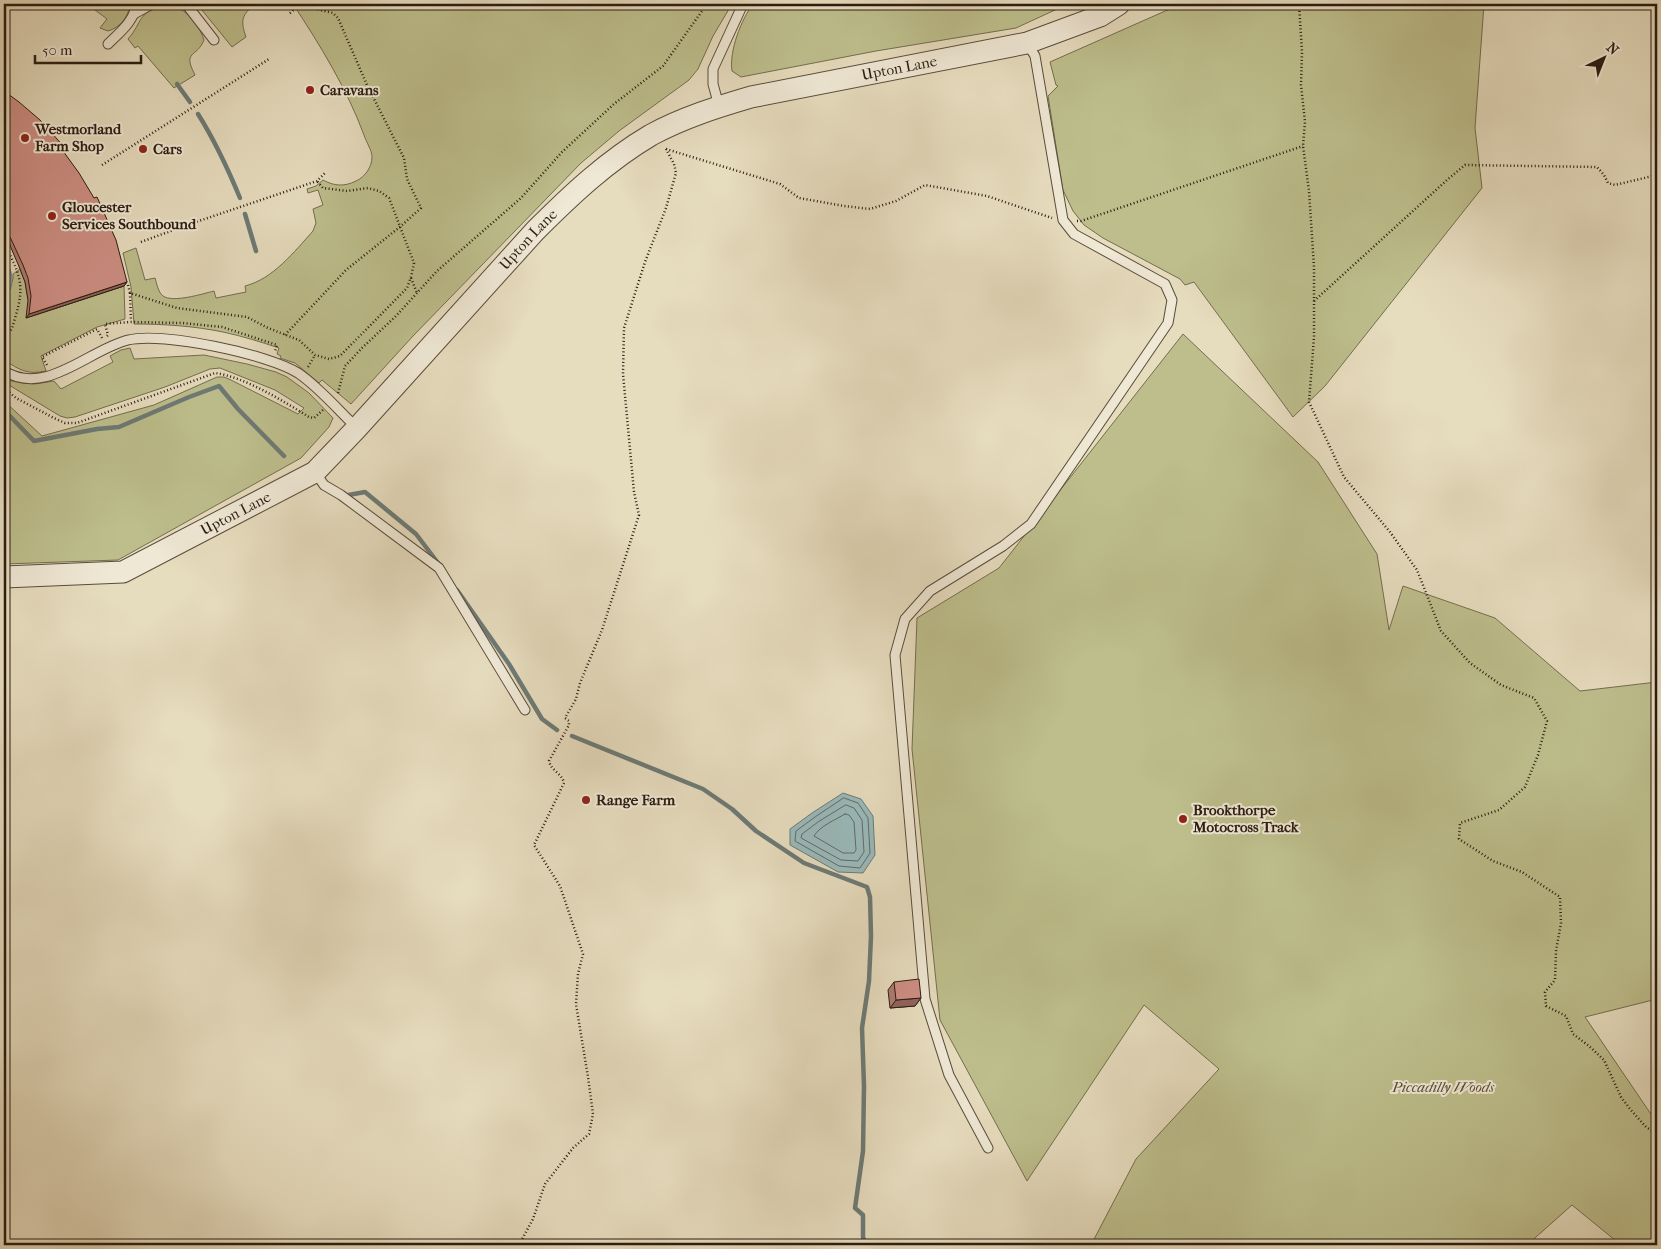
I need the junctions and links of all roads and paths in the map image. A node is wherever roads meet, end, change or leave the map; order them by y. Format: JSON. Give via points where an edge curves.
{"nodes":[{"id":1,"x":136,"y":4,"type":"edge"},
{"id":2,"x":152,"y":4,"type":"edge"},
{"id":3,"x":183,"y":4,"type":"edge"},
{"id":4,"x":707,"y":4,"type":"edge"},
{"id":5,"x":743,"y":4,"type":"edge"},
{"id":6,"x":1120,"y":4,"type":"edge"},
{"id":7,"x":1298,"y":4,"type":"edge"},
{"id":8,"x":134,"y":14,"type":"junction"},
{"id":9,"x":288,"y":14,"type":"dead end"},
{"id":10,"x":214,"y":40,"type":"dead end"},
{"id":11,"x":1027,"y":43,"type":"junction"},
{"id":12,"x":108,"y":44,"type":"dead end"},
{"id":13,"x":269,"y":59,"type":"dead end"},
{"id":14,"x":719,"y":106,"type":"junction"},
{"id":15,"x":1303,"y":146,"type":"junction"},
{"id":16,"x":102,"y":165,"type":"dead end"},
{"id":17,"x":325,"y":173,"type":"dead end"},
{"id":18,"x":1657,"y":175,"type":"edge"},
{"id":19,"x":317,"y":181,"type":"junction"},
{"id":20,"x":1063,"y":220,"type":"junction"},
{"id":21,"x":401,"y":226,"type":"junction"},
{"id":22,"x":141,"y":242,"type":"dead end"},
{"id":23,"x":4,"y":243,"type":"edge"},
{"id":24,"x":411,"y":277,"type":"junction"},
{"id":25,"x":128,"y":285,"type":"edge"},
{"id":26,"x":417,"y":292,"type":"junction"},
{"id":27,"x":130,"y":293,"type":"junction"},
{"id":28,"x":1314,"y":301,"type":"junction"},
{"id":29,"x":131,"y":322,"type":"dead end"},
{"id":30,"x":285,"y":335,"type":"junction"},
{"id":31,"x":4,"y":338,"type":"edge"},
{"id":32,"x":4,"y":371,"type":"edge"},
{"id":33,"x":4,"y":388,"type":"edge"},
{"id":34,"x":330,"y":402,"type":"junction"},
{"id":35,"x":357,"y":428,"type":"junction"},
{"id":36,"x":315,"y":472,"type":"junction"},
{"id":37,"x":4,"y":577,"type":"edge"},
{"id":38,"x":525,"y":710,"type":"dead end"},
{"id":39,"x":1657,"y":1134,"type":"edge"},
{"id":40,"x":988,"y":1148,"type":"dead end"},
{"id":41,"x":519,"y":1245,"type":"edge"}],
"edges":[{"from":1,"to":8,"type":"lane"},
{"from":2,"to":8,"type":"lane"},
{"from":3,"to":10,"type":"lane"},
{"from":4,"to":26,"type":"path","via":[[663,66],[614,104],[562,152],[520,198]]},
{"from":5,"to":14,"type":"lane","via":[[712,69]]},
{"from":6,"to":11,"type":"street","name":"Upton Lane","via":[[1100,16]]},
{"from":7,"to":15,"type":"path","via":[[1305,122]]},
{"from":8,"to":12,"type":"lane"},
{"from":9,"to":21,"type":"path","via":[[299,6],[333,13],[338,18],[404,158],[407,180],[421,208]]},
{"from":11,"to":14,"type":"street","name":"Upton Lane"},
{"from":11,"to":20,"type":"lane","via":[[1035,56]]},
{"from":13,"to":16,"type":"path"},
{"from":14,"to":35,"type":"street","name":"Upton Lane","via":[[651,135],[580,187]]},
{"from":15,"to":20,"type":"path","via":[[1081,222]]},
{"from":15,"to":28,"type":"path","via":[[1309,191]]},
{"from":17,"to":19,"type":"path"},
{"from":18,"to":28,"type":"path","via":[[1614,184],[1608,183],[1597,168],[1465,165]]},
{"from":19,"to":21,"type":"path","via":[[323,188],[379,191],[389,198]]},
{"from":19,"to":22,"type":"path"},
{"from":20,"to":40,"type":"lane","via":[[1074,234],[1165,284],[1172,300],[1168,323],[1031,524],[1003,546],[930,591],[905,619],[895,655],[925,999],[949,1076]]},
{"from":20,"to":41,"type":"path","via":[[988,196],[925,185],[896,201],[870,209],[826,203],[799,198],[780,184],[666,149],[676,173],[624,328],[623,374],[639,515],[602,630],[576,699],[565,718],[569,725],[549,760],[564,783],[534,845],[560,886],[583,954],[576,1004],[592,1123],[589,1134],[573,1148],[544,1184],[534,1219]]},
{"from":21,"to":24,"type":"path","via":[[414,262]]},
{"from":21,"to":30,"type":"path","via":[[346,270]]},
{"from":23,"to":31,"type":"path","via":[[18,271],[21,289],[14,324]]},
{"from":24,"to":26,"type":"path"},
{"from":24,"to":30,"type":"path","via":[[407,288],[340,356],[315,355],[299,340]]},
{"from":25,"to":27,"type":"path"},
{"from":26,"to":34,"type":"path","via":[[345,366],[338,393]]},
{"from":27,"to":29,"type":"path"},
{"from":27,"to":30,"type":"path","via":[[178,308],[247,317]]},
{"from":28,"to":39,"type":"path","via":[[1309,402],[1344,477],[1417,570],[1441,631],[1470,664],[1501,684],[1534,698],[1547,721],[1525,787],[1499,810],[1460,822],[1459,839],[1493,861],[1522,872],[1560,897],[1561,923],[1555,980],[1545,992],[1546,1006],[1566,1016],[1573,1034],[1604,1060],[1621,1096],[1646,1127]]},
{"from":32,"to":34,"type":"lane","via":[[23,378],[46,378],[114,345],[153,338],[214,346],[290,368]]},
{"from":33,"to":34,"type":"path","via":[[16,398],[65,423],[77,423],[215,373],[227,375],[278,398],[309,418],[314,418]]},
{"from":34,"to":35,"type":"lane"},
{"from":35,"to":36,"type":"street","name":"Upton Lane"},
{"from":36,"to":37,"type":"street","name":"Upton Lane","via":[[123,572]]},
{"from":36,"to":38,"type":"lane","via":[[324,485],[439,568]]}]}
